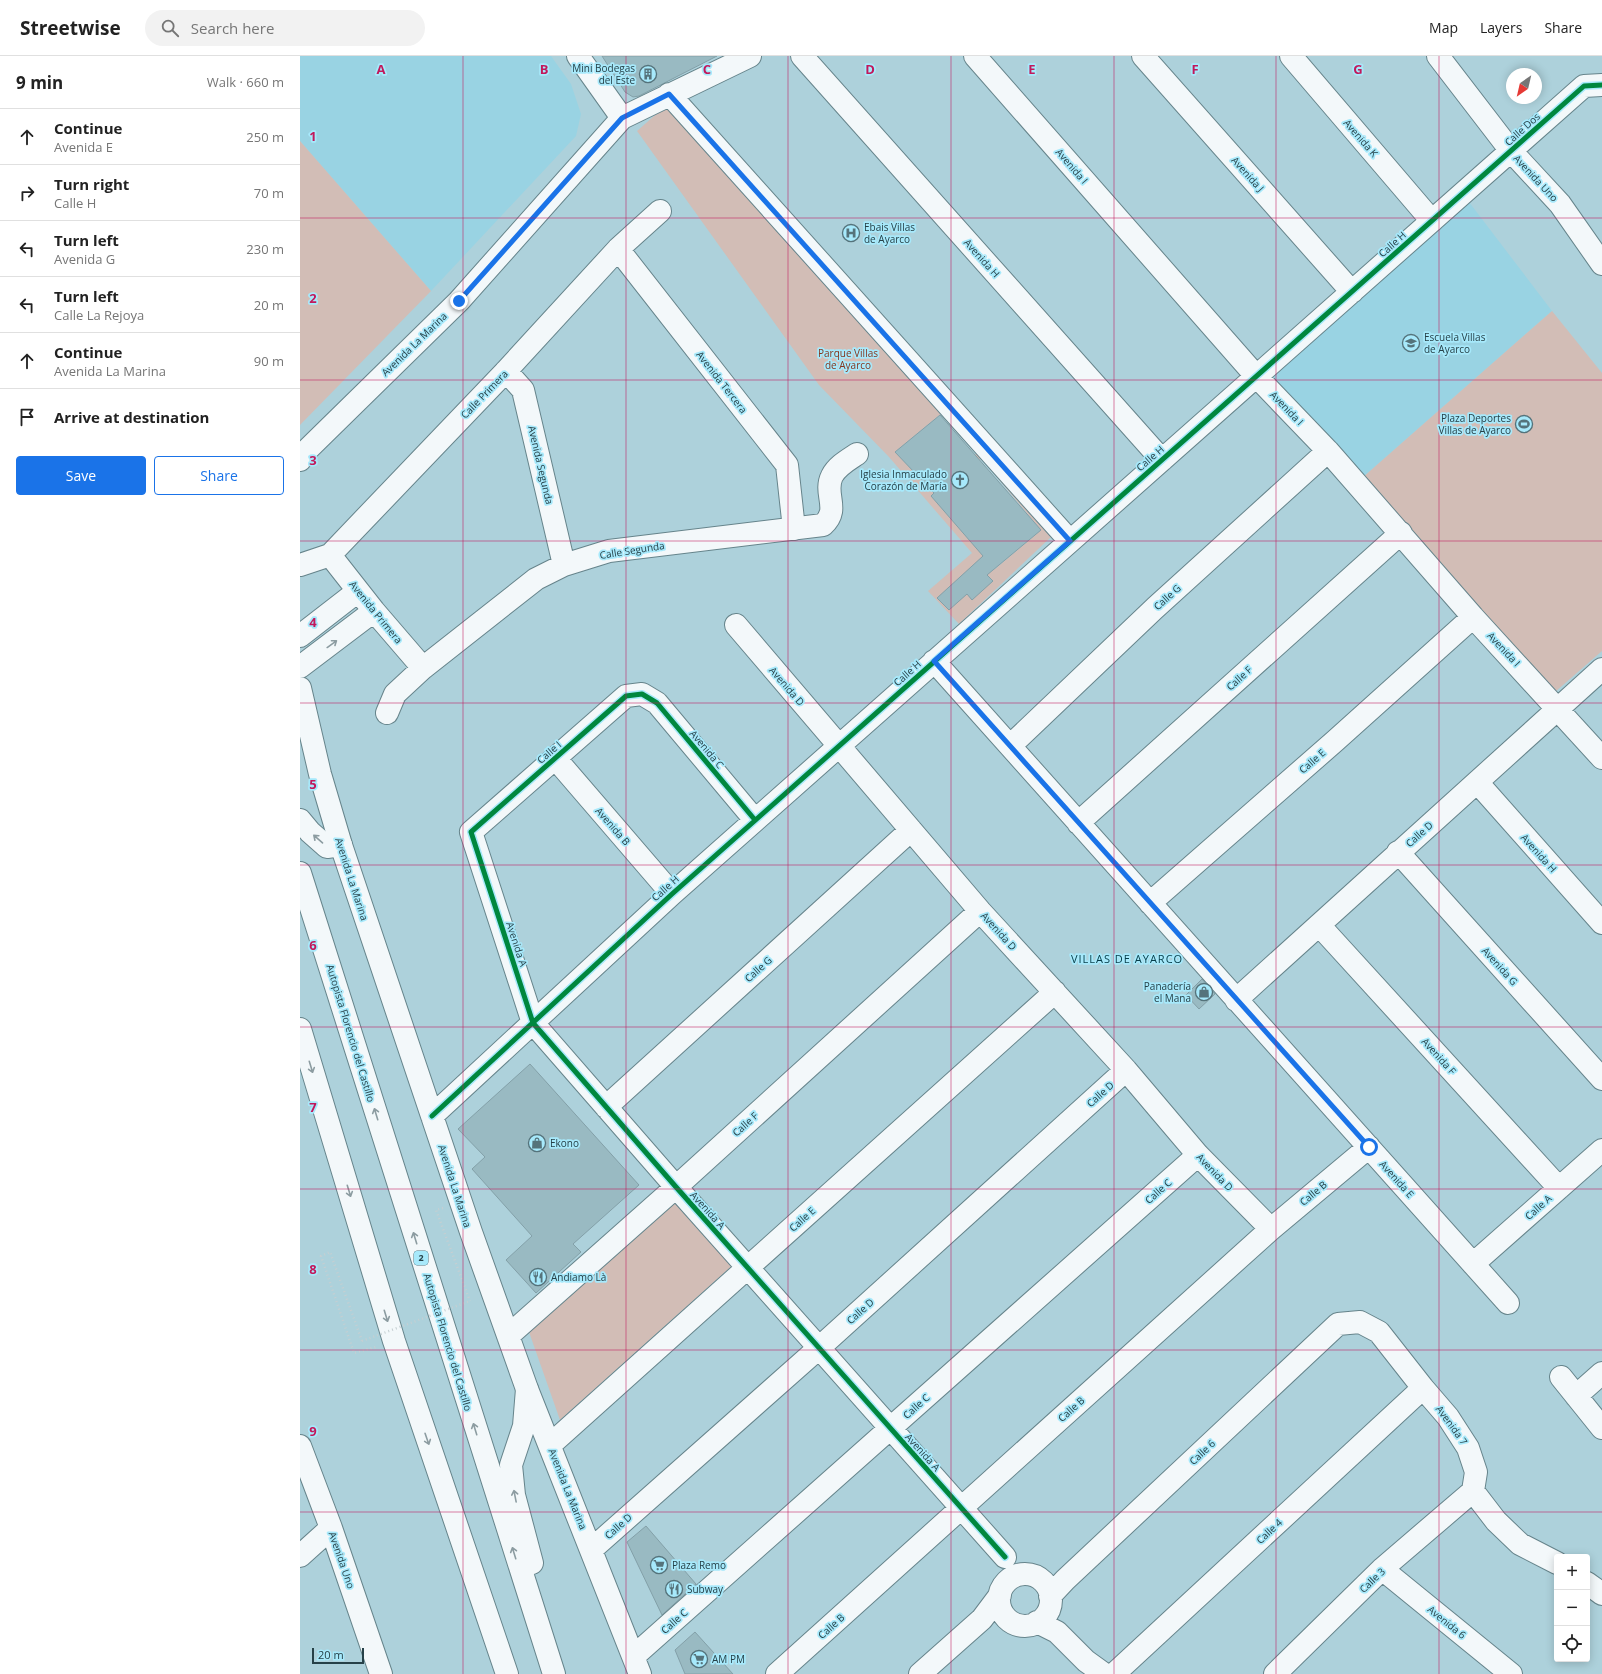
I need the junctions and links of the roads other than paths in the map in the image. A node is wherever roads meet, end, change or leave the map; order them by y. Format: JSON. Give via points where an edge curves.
{"nodes":[{"id":1,"x":578,"y":56,"type":"edge"},
{"id":2,"x":750,"y":56,"type":"edge"},
{"id":3,"x":802,"y":56,"type":"edge"},
{"id":4,"x":975,"y":56,"type":"edge"},
{"id":5,"x":1143,"y":56,"type":"edge"},
{"id":6,"x":1291,"y":56,"type":"edge"},
{"id":7,"x":1438,"y":56,"type":"edge"},
{"id":8,"x":1593,"y":86,"type":"edge"},
{"id":9,"x":669,"y":94,"type":"junction"},
{"id":10,"x":622,"y":118,"type":"junction"},
{"id":11,"x":1511,"y":151,"type":"junction"},
{"id":12,"x":1471,"y":186,"type":"joint"},
{"id":13,"x":660,"y":211,"type":"dead end"},
{"id":14,"x":1432,"y":221,"type":"junction"},
{"id":15,"x":618,"y":249,"type":"junction"},
{"id":16,"x":1602,"y":264,"type":"edge"},
{"id":17,"x":1352,"y":292,"type":"junction"},
{"id":18,"x":506,"y":371,"type":"junction"},
{"id":19,"x":1256,"y":376,"type":"junction"},
{"id":20,"x":1328,"y":451,"type":"junction"},
{"id":21,"x":857,"y":454,"type":"dead end"},
{"id":22,"x":300,"y":460,"type":"edge"},
{"id":23,"x":1162,"y":460,"type":"junction"},
{"id":24,"x":794,"y":529,"type":"junction"},
{"id":25,"x":1401,"y":533,"type":"junction"},
{"id":26,"x":1070,"y":541,"type":"junction"},
{"id":27,"x":330,"y":554,"type":"junction"},
{"id":28,"x":300,"y":565,"type":"edge"},
{"id":29,"x":564,"y":565,"type":"junction"},
{"id":30,"x":358,"y":591,"type":"junction"},
{"id":31,"x":374,"y":611,"type":"junction"},
{"id":32,"x":1474,"y":617,"type":"junction"},
{"id":33,"x":736,"y":625,"type":"dead end"},
{"id":34,"x":300,"y":636,"type":"edge"},
{"id":35,"x":934,"y":661,"type":"junction"},
{"id":36,"x":300,"y":667,"type":"edge"},
{"id":37,"x":423,"y":668,"type":"junction"},
{"id":38,"x":1602,"y":669,"type":"edge"},
{"id":39,"x":300,"y":688,"type":"edge"},
{"id":40,"x":642,"y":694,"type":"joint"},
{"id":41,"x":1558,"y":708,"type":"junction"},
{"id":42,"x":387,"y":713,"type":"dead end"},
{"id":43,"x":838,"y":746,"type":"junction"},
{"id":44,"x":1010,"y":746,"type":"junction"},
{"id":45,"x":555,"y":758,"type":"junction"},
{"id":46,"x":1602,"y":758,"type":"edge"},
{"id":47,"x":1477,"y":782,"type":"junction"},
{"id":48,"x":300,"y":820,"type":"edge"},
{"id":49,"x":755,"y":820,"type":"junction"},
{"id":50,"x":1078,"y":822,"type":"junction"},
{"id":51,"x":911,"y":830,"type":"junction"},
{"id":52,"x":471,"y":832,"type":"joint"},
{"id":53,"x":340,"y":845,"type":"junction"},
{"id":54,"x":1398,"y":852,"type":"junction"},
{"id":55,"x":300,"y":873,"type":"edge"},
{"id":56,"x":672,"y":894,"type":"junction"},
{"id":57,"x":1150,"y":903,"type":"junction"},
{"id":58,"x":980,"y":910,"type":"junction"},
{"id":59,"x":1602,"y":923,"type":"edge"},
{"id":60,"x":1318,"y":925,"type":"junction"},
{"id":61,"x":1054,"y":992,"type":"junction"},
{"id":62,"x":1236,"y":1000,"type":"junction"},
{"id":63,"x":533,"y":1023,"type":"junction"},
{"id":64,"x":300,"y":1029,"type":"edge"},
{"id":65,"x":1126,"y":1070,"type":"junction"},
{"id":66,"x":1602,"y":1079,"type":"edge"},
{"id":67,"x":606,"y":1107,"type":"junction"},
{"id":68,"x":432,"y":1116,"type":"junction"},
{"id":69,"x":1369,"y":1147,"type":"junction"},
{"id":70,"x":1602,"y":1150,"type":"edge"},
{"id":71,"x":1198,"y":1155,"type":"junction"},
{"id":72,"x":676,"y":1187,"type":"junction"},
{"id":73,"x":1559,"y":1188,"type":"junction"},
{"id":74,"x":1271,"y":1229,"type":"junction"},
{"id":75,"x":1473,"y":1264,"type":"junction"},
{"id":76,"x":747,"y":1268,"type":"junction"},
{"id":77,"x":1508,"y":1303,"type":"dead end"},
{"id":78,"x":1338,"y":1324,"type":"joint"},
{"id":79,"x":508,"y":1336,"type":"junction"},
{"id":80,"x":820,"y":1347,"type":"junction"},
{"id":81,"x":1602,"y":1373,"type":"edge"},
{"id":82,"x":1561,"y":1377,"type":"dead end"},
{"id":83,"x":1423,"y":1388,"type":"junction"},
{"id":84,"x":528,"y":1389,"type":"junction"},
{"id":85,"x":1576,"y":1396,"type":"junction"},
{"id":86,"x":1602,"y":1428,"type":"edge"},
{"id":87,"x":890,"y":1429,"type":"junction"},
{"id":88,"x":550,"y":1445,"type":"junction"},
{"id":89,"x":300,"y":1446,"type":"edge"},
{"id":90,"x":1473,"y":1491,"type":"junction"},
{"id":91,"x":962,"y":1508,"type":"junction"},
{"id":92,"x":331,"y":1528,"type":"junction"},
{"id":93,"x":592,"y":1549,"type":"junction"},
{"id":94,"x":300,"y":1556,"type":"edge"},
{"id":95,"x":1005,"y":1557,"type":"dead end"},
{"id":96,"x":1554,"y":1561,"type":"edge"},
{"id":97,"x":1382,"y":1569,"type":"junction"},
{"id":98,"x":1590,"y":1585,"type":"edge"},
{"id":99,"x":1602,"y":1594,"type":"edge"},
{"id":100,"x":1000,"y":1595,"type":"junction"},
{"id":101,"x":1049,"y":1597,"type":"junction"},
{"id":102,"x":1007,"y":1618,"type":"junction"},
{"id":103,"x":982,"y":1619,"type":"junction"},
{"id":104,"x":543,"y":1644,"type":"junction"},
{"id":105,"x":637,"y":1665,"type":"edge"},
{"id":106,"x":376,"y":1672,"type":"edge"},
{"id":107,"x":507,"y":1674,"type":"edge"},
{"id":108,"x":554,"y":1674,"type":"edge"},
{"id":109,"x":777,"y":1674,"type":"edge"},
{"id":110,"x":920,"y":1674,"type":"edge"},
{"id":111,"x":1104,"y":1674,"type":"edge"},
{"id":112,"x":1114,"y":1674,"type":"edge"},
{"id":113,"x":1275,"y":1674,"type":"edge"},
{"id":114,"x":1511,"y":1674,"type":"edge"}],
"edges":[{"from":1,"to":10,"type":"main road"},
{"from":2,"to":9,"type":"main road"},
{"from":3,"to":23,"type":"main road","name":"Avenida H"},
{"from":4,"to":19,"type":"main road","name":"Avenida I"},
{"from":5,"to":17,"type":"main road","name":"Avenida J"},
{"from":6,"to":14,"type":"main road","name":"Avenida K"},
{"from":7,"to":11,"type":"main road","name":"Avenida Uno"},
{"from":8,"to":11,"type":"main road","name":"Calle Dos"},
{"from":9,"to":10,"type":"main road"},
{"from":9,"to":26,"type":"main road"},
{"from":10,"to":22,"type":"main road","name":"Avenida La Marina","via":[[459,301],[307,450]]},
{"from":11,"to":12,"type":"main road","name":"Calle Dos"},
{"from":11,"to":16,"type":"main road","name":"Avenida Uno","via":[[1560,204]]},
{"from":12,"to":14,"type":"main road","name":"Calle H"},
{"from":13,"to":15,"type":"main road","name":"Calle Primera"},
{"from":14,"to":17,"type":"main road","name":"Calle H"},
{"from":15,"to":18,"type":"main road","name":"Calle Primera"},
{"from":15,"to":24,"type":"main road","name":"Avenida Tercera","via":[[787,465]]},
{"from":17,"to":19,"type":"main road","name":"Calle H"},
{"from":18,"to":27,"type":"main road","name":"Calle Primera"},
{"from":18,"to":29,"type":"main road","name":"Avenida Segunda","via":[[523,390]]},
{"from":19,"to":20,"type":"main road","name":"Avenida I"},
{"from":19,"to":23,"type":"main road","name":"Calle H"},
{"from":20,"to":25,"type":"main road","name":"Avenida I"},
{"from":20,"to":44,"type":"main road","name":"Calle G","via":[[1155,608]]},
{"from":21,"to":24,"type":"main road","name":"Calle Segunda","via":[[836,469],[829,483],[832,511],[830,519],[823,525]]},
{"from":23,"to":26,"type":"main road","name":"Calle H"},
{"from":24,"to":29,"type":"main road","name":"Calle Segunda","via":[[609,551]]},
{"from":25,"to":32,"type":"main road","name":"Avenida I"},
{"from":25,"to":50,"type":"main road","name":"Calle F"},
{"from":26,"to":35,"type":"main road","name":"Calle H"},
{"from":27,"to":28,"type":"main road","name":"Calle Primera"},
{"from":27,"to":30,"type":"main road","name":"Avenida Primera"},
{"from":29,"to":37,"type":"main road","name":"Calle Segunda","via":[[536,579]]},
{"from":30,"to":31,"type":"main road","name":"Avenida Primera"},
{"from":30,"to":34,"type":"main road"},
{"from":36,"to":31,"type":"main road","one_way":true},
{"from":31,"to":37,"type":"main road","name":"Avenida Primera"},
{"from":32,"to":41,"type":"main road","name":"Avenida I"},
{"from":32,"to":57,"type":"main road","name":"Calle E"},
{"from":33,"to":43,"type":"main road","name":"Avenida D"},
{"from":35,"to":43,"type":"main road","name":"Calle H"},
{"from":35,"to":44,"type":"main road","name":"Avenida E"},
{"from":37,"to":42,"type":"main road","name":"Calle Segunda","via":[[395,694]]},
{"from":38,"to":41,"type":"main road","name":"Calle D"},
{"from":39,"to":53,"type":"main road","name":"Avenida La Marina"},
{"from":40,"to":45,"type":"main road","name":"Calle I","via":[[626,696]]},
{"from":40,"to":49,"type":"main road","name":"Avenida C","via":[[657,702]]},
{"from":41,"to":46,"type":"main road","name":"Avenida I"},
{"from":41,"to":47,"type":"main road","name":"Calle D"},
{"from":43,"to":49,"type":"main road","name":"Calle H"},
{"from":43,"to":51,"type":"main road","name":"Avenida D"},
{"from":44,"to":50,"type":"main road","name":"Avenida E"},
{"from":45,"to":52,"type":"main road","name":"Calle I"},
{"from":45,"to":56,"type":"main road","name":"Avenida B"},
{"from":47,"to":54,"type":"main road","name":"Calle D"},
{"from":47,"to":59,"type":"main road","name":"Avenida H"},
{"from":53,"to":48,"type":"main road","one_way":true,"via":[[327,847]]},
{"from":49,"to":56,"type":"main road","name":"Calle H"},
{"from":50,"to":57,"type":"main road","name":"Avenida E"},
{"from":51,"to":58,"type":"main road","name":"Avenida D"},
{"from":51,"to":67,"type":"main road","name":"Calle G"},
{"from":52,"to":63,"type":"main road","name":"Avenida A"},
{"from":53,"to":68,"type":"main road","name":"Avenida La Marina"},
{"from":54,"to":60,"type":"main road","name":"Calle D"},
{"from":54,"to":66,"type":"main road","name":"Avenida G"},
{"from":104,"to":55,"type":"main road","name":"Autopista Florencio del Castillo","number":"2","one_way":true},
{"from":56,"to":63,"type":"main road","name":"Calle H"},
{"from":57,"to":62,"type":"main road","name":"Avenida E"},
{"from":58,"to":61,"type":"main road","name":"Avenida D"},
{"from":58,"to":72,"type":"main road","name":"Calle F"},
{"from":60,"to":62,"type":"main road","name":"Calle D"},
{"from":60,"to":73,"type":"main road","name":"Avenida F"},
{"from":61,"to":65,"type":"main road","name":"Avenida D"},
{"from":61,"to":76,"type":"main road","name":"Calle E"},
{"from":62,"to":69,"type":"main road","name":"Avenida E"},
{"from":63,"to":67,"type":"main road","name":"Avenida A"},
{"from":63,"to":68,"type":"main road","name":"Calle H"},
{"from":64,"to":107,"type":"main road","one_way":true,"via":[[394,1341]]},
{"from":65,"to":71,"type":"main road","name":"Avenida D"},
{"from":65,"to":80,"type":"main road","name":"Calle D"},
{"from":67,"to":72,"type":"main road","name":"Avenida A"},
{"from":68,"to":79,"type":"main road","name":"Avenida La Marina"},
{"from":69,"to":74,"type":"main road","name":"Calle B"},
{"from":69,"to":75,"type":"main road","name":"Avenida E"},
{"from":70,"to":73,"type":"main road","name":"Calle A"},
{"from":71,"to":74,"type":"main road","name":"Avenida D"},
{"from":71,"to":87,"type":"main road","name":"Calle C"},
{"from":72,"to":76,"type":"main road","name":"Avenida A"},
{"from":72,"to":79,"type":"main road","name":"Calle F"},
{"from":73,"to":75,"type":"main road","name":"Calle A"},
{"from":74,"to":91,"type":"main road","name":"Calle B"},
{"from":75,"to":77,"type":"main road","name":"Avenida E"},
{"from":76,"to":80,"type":"main road","name":"Avenida A"},
{"from":76,"to":88,"type":"main road","name":"Calle E"},
{"from":78,"to":83,"type":"main road","name":"Avenida 7","via":[[1360,1322],[1379,1332]]},
{"from":78,"to":101,"type":"main road","name":"Calle 6"},
{"from":79,"to":84,"type":"main road","name":"Avenida La Marina"},
{"from":80,"to":87,"type":"main road","name":"Avenida A"},
{"from":80,"to":93,"type":"main road","name":"Calle D"},
{"from":81,"to":85,"type":"main road"},
{"from":82,"to":85,"type":"main road"},
{"from":83,"to":90,"type":"main road","name":"Avenida 7","via":[[1448,1417],[1468,1448],[1476,1472]]},
{"from":83,"to":112,"type":"main road","name":"Calle 4"},
{"from":84,"to":88,"type":"main road","name":"Avenida La Marina"},
{"from":104,"to":84,"type":"main road","one_way":true,"via":[[536,1578],[514,1495],[511,1465],[524,1426]]},
{"from":85,"to":86,"type":"main road"},
{"from":87,"to":91,"type":"main road","name":"Avenida A"},
{"from":87,"to":105,"type":"main road","name":"Calle C"},
{"from":88,"to":93,"type":"main road","name":"Avenida La Marina"},
{"from":89,"to":92,"type":"main road","name":"Avenida Uno"},
{"from":90,"to":96,"type":"main road","via":[[1496,1521],[1520,1544]]},
{"from":90,"to":97,"type":"main road","name":"Calle 3"},
{"from":91,"to":95,"type":"main road","name":"Avenida A"},
{"from":91,"to":109,"type":"main road","name":"Calle B"},
{"from":92,"to":94,"type":"main road"},
{"from":92,"to":106,"type":"main road","name":"Avenida Uno"},
{"from":93,"to":105,"type":"main road","name":"Avenida La Marina"},
{"from":97,"to":113,"type":"main road","name":"Calle 3"},
{"from":97,"to":114,"type":"main road","name":"Avenida 6"},
{"from":98,"to":99,"type":"main road"},
{"from":100,"to":101,"type":"main road","via":[[1007,1581],[1021,1574],[1033,1576]]},
{"from":100,"to":102,"type":"main road","via":[[1002,1611]]},
{"from":100,"to":103,"type":"main road"},
{"from":101,"to":102,"type":"main road","via":[[1021,1625]]},
{"from":101,"to":111,"type":"main road","via":[[1057,1632],[1086,1661]]},
{"from":102,"to":103,"type":"main road"},
{"from":103,"to":110,"type":"main road"},
{"from":104,"to":108,"type":"main road","name":"Autopista Florencio del Castillo","number":"2"}]}
